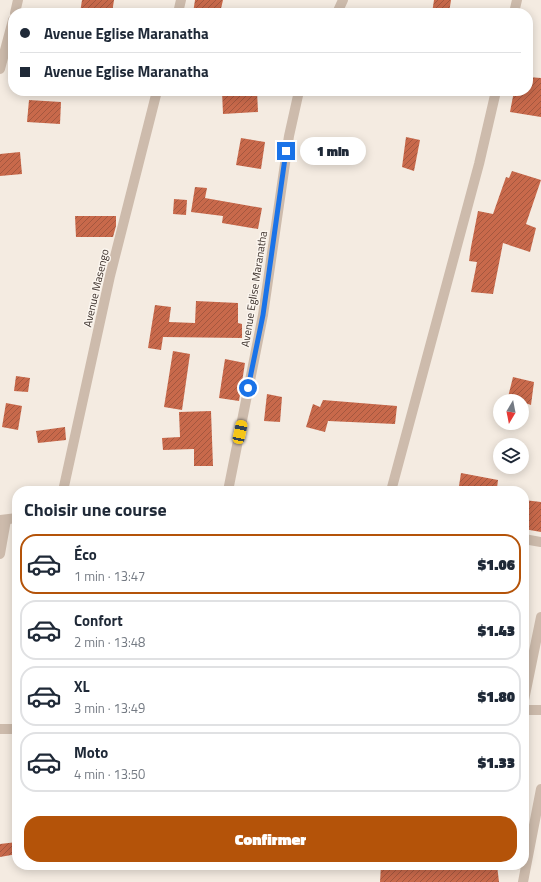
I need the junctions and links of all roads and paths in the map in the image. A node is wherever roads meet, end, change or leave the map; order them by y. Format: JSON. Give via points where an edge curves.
{"nodes":[{"id":1,"x":8,"y":39,"type":"edge"},
{"id":2,"x":0,"y":69,"type":"edge"},
{"id":3,"x":156,"y":96,"type":"edge"},
{"id":4,"x":298,"y":96,"type":"edge"},
{"id":5,"x":495,"y":96,"type":"edge"},
{"id":6,"x":64,"y":486,"type":"edge"},
{"id":7,"x":229,"y":486,"type":"edge"},
{"id":8,"x":392,"y":486,"type":"edge"},
{"id":9,"x":3,"y":520,"type":"edge"},
{"id":10,"x":529,"y":540,"type":"edge"},
{"id":11,"x":541,"y":542,"type":"edge"},
{"id":12,"x":0,"y":554,"type":"edge"},
{"id":13,"x":541,"y":618,"type":"edge"},
{"id":14,"x":529,"y":676,"type":"edge"},
{"id":15,"x":529,"y":710,"type":"edge"},
{"id":16,"x":541,"y":710,"type":"edge"},
{"id":17,"x":0,"y":729,"type":"edge"},
{"id":18,"x":12,"y":729,"type":"edge"},
{"id":19,"x":541,"y":789,"type":"edge"},
{"id":20,"x":529,"y":848,"type":"edge"},
{"id":21,"x":524,"y":870,"type":"edge"},
{"id":22,"x":522,"y":882,"type":"edge"}],
"edges":[{"from":1,"to":2,"type":"street"},
{"from":3,"to":6,"type":"street","name":"Avenue Masengo","via":[[110,276]]},
{"from":4,"to":7,"type":"street","name":"Avenue Eglise Maranatha","via":[[288,136],[263,315]]},
{"from":5,"to":8,"type":"street"},
{"from":9,"to":12,"type":"street"},
{"from":10,"to":11,"type":"street"},
{"from":13,"to":14,"type":"street"},
{"from":15,"to":16,"type":"street"},
{"from":17,"to":18,"type":"street"},
{"from":19,"to":20,"type":"street"},
{"from":21,"to":22,"type":"street"}]}
